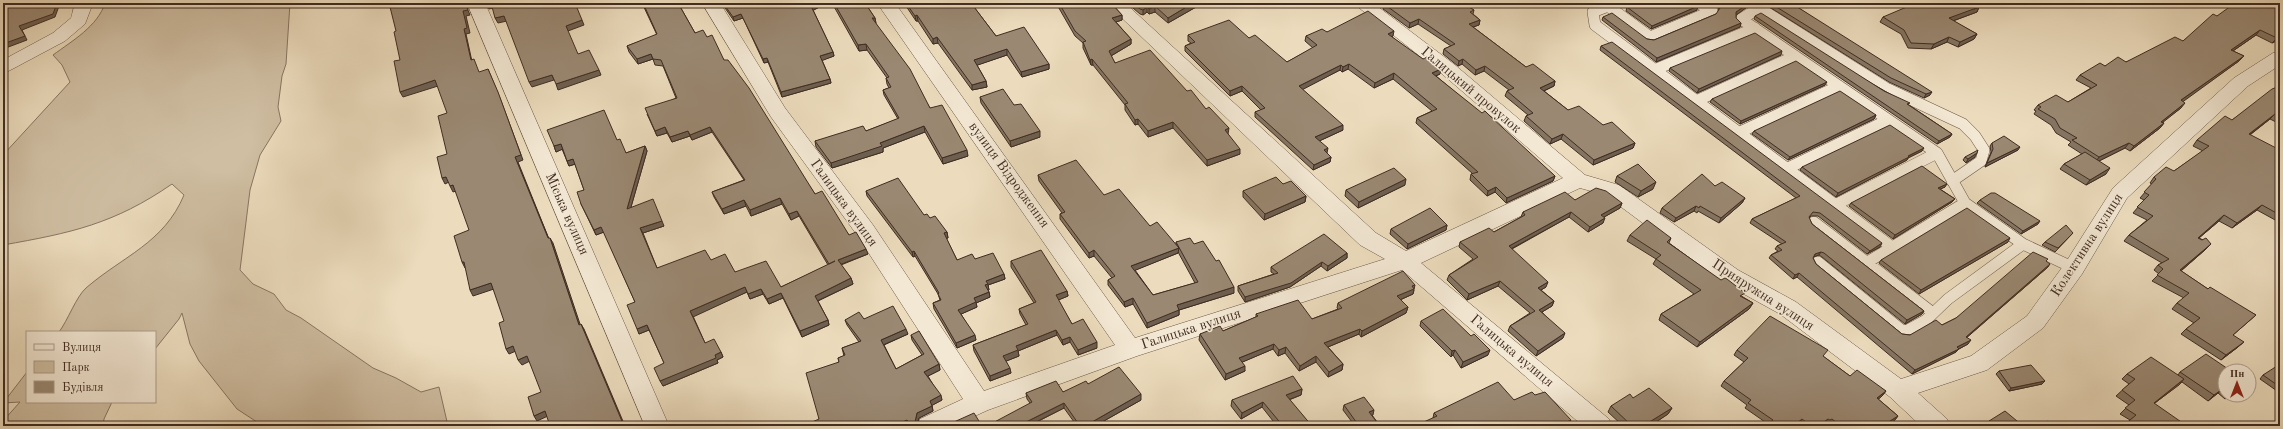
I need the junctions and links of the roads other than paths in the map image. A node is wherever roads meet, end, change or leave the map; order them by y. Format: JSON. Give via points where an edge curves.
{"nodes":[{"id":1,"x":84,"y":3,"type":"edge"},
{"id":2,"x":476,"y":3,"type":"edge"},
{"id":3,"x":711,"y":3,"type":"edge"},
{"id":4,"x":886,"y":3,"type":"edge"},
{"id":5,"x":1115,"y":3,"type":"edge"},
{"id":6,"x":1362,"y":3,"type":"edge"},
{"id":7,"x":1699,"y":3,"type":"edge"},
{"id":8,"x":1612,"y":5,"type":"edge"},
{"id":9,"x":1755,"y":5,"type":"edge"},
{"id":10,"x":1754,"y":28,"type":"junction"},
{"id":11,"x":1795,"y":56,"type":"junction"},
{"id":12,"x":2280,"y":57,"type":"edge"},
{"id":13,"x":3,"y":68,"type":"edge"},
{"id":14,"x":1654,"y":70,"type":"junction"},
{"id":15,"x":1839,"y":86,"type":"junction"},
{"id":16,"x":1696,"y":101,"type":"junction"},
{"id":17,"x":1888,"y":120,"type":"junction"},
{"id":18,"x":1738,"y":133,"type":"junction"},
{"id":19,"x":1937,"y":153,"type":"junction"},
{"id":20,"x":1786,"y":168,"type":"junction"},
{"id":21,"x":1578,"y":180,"type":"junction"},
{"id":22,"x":1952,"y":181,"type":"junction"},
{"id":23,"x":1965,"y":203,"type":"junction"},
{"id":24,"x":1835,"y":205,"type":"junction"},
{"id":25,"x":1814,"y":222,"type":"dead end"},
{"id":26,"x":2023,"y":244,"type":"junction"},
{"id":27,"x":1892,"y":247,"type":"junction"},
{"id":28,"x":1405,"y":261,"type":"junction"},
{"id":29,"x":1818,"y":262,"type":"dead end"},
{"id":30,"x":1866,"y":263,"type":"junction"},
{"id":31,"x":2074,"y":268,"type":"junction"},
{"id":32,"x":1933,"y":313,"type":"junction"},
{"id":33,"x":1130,"y":349,"type":"junction"},
{"id":34,"x":1898,"y":390,"type":"junction"},
{"id":35,"x":979,"y":403,"type":"junction"},
{"id":36,"x":658,"y":426,"type":"edge"},
{"id":37,"x":929,"y":426,"type":"edge"},
{"id":38,"x":1600,"y":426,"type":"edge"},
{"id":39,"x":1938,"y":426,"type":"edge"}],
"edges":[{"from":1,"to":13,"type":"street","via":[[79,20],[59,37]]},
{"from":2,"to":36,"type":"street","name":"Міська вулиця"},
{"from":3,"to":35,"type":"street","name":"Галицька вулиця","via":[[778,112],[865,230]]},
{"from":4,"to":33,"type":"street","name":"вулиця Відродження"},
{"from":5,"to":28,"type":"street","name":"Галицька вулиця","via":[[1368,239]]},
{"from":6,"to":21,"type":"street","name":"Галицький провулок","via":[[1448,69]]},
{"from":7,"to":8,"type":"lane","via":[[1712,11],[1650,37]]},
{"from":8,"to":14,"type":"lane","via":[[1593,12],[1594,25]]},
{"from":9,"to":10,"type":"lane","via":[[1741,19]]},
{"from":9,"to":22,"type":"lane","via":[[1879,83],[1964,125],[1977,137],[1984,150],[1981,162]]},
{"from":10,"to":11,"type":"lane"},
{"from":10,"to":14,"type":"lane"},
{"from":11,"to":15,"type":"lane"},
{"from":11,"to":16,"type":"lane"},
{"from":12,"to":31,"type":"street","name":"Колективна вулиця","via":[[2241,82],[2120,193]]},
{"from":14,"to":16,"type":"lane"},
{"from":15,"to":17,"type":"lane"},
{"from":15,"to":18,"type":"lane"},
{"from":16,"to":18,"type":"lane"},
{"from":17,"to":19,"type":"lane"},
{"from":17,"to":20,"type":"lane"},
{"from":18,"to":20,"type":"lane"},
{"from":19,"to":22,"type":"lane"},
{"from":19,"to":24,"type":"lane"},
{"from":20,"to":24,"type":"lane"},
{"from":21,"to":28,"type":"street","name":"Галицька вулиця"},
{"from":21,"to":34,"type":"street","name":"Прияружна вулиця","via":[[1612,190],[1730,276],[1788,308]]},
{"from":22,"to":23,"type":"lane"},
{"from":23,"to":26,"type":"lane"},
{"from":23,"to":27,"type":"lane"},
{"from":24,"to":27,"type":"lane"},
{"from":25,"to":30,"type":"lane"},
{"from":26,"to":31,"type":"lane"},
{"from":26,"to":32,"type":"lane"},
{"from":27,"to":30,"type":"lane"},
{"from":28,"to":33,"type":"street","name":"Галицька вулиця"},
{"from":28,"to":38,"type":"street","name":"Галицька вулиця"},
{"from":29,"to":32,"type":"lane","via":[[1904,332],[1926,320]]},
{"from":30,"to":32,"type":"lane"},
{"from":31,"to":34,"type":"street","name":"Колективна вулиця","via":[[2035,322],[1978,363]]},
{"from":33,"to":35,"type":"street","name":"Галицька вулиця"},
{"from":34,"to":39,"type":"street","name":"Прияружна вулиця"},
{"from":35,"to":37,"type":"street","name":"Галицька вулиця"}]}
